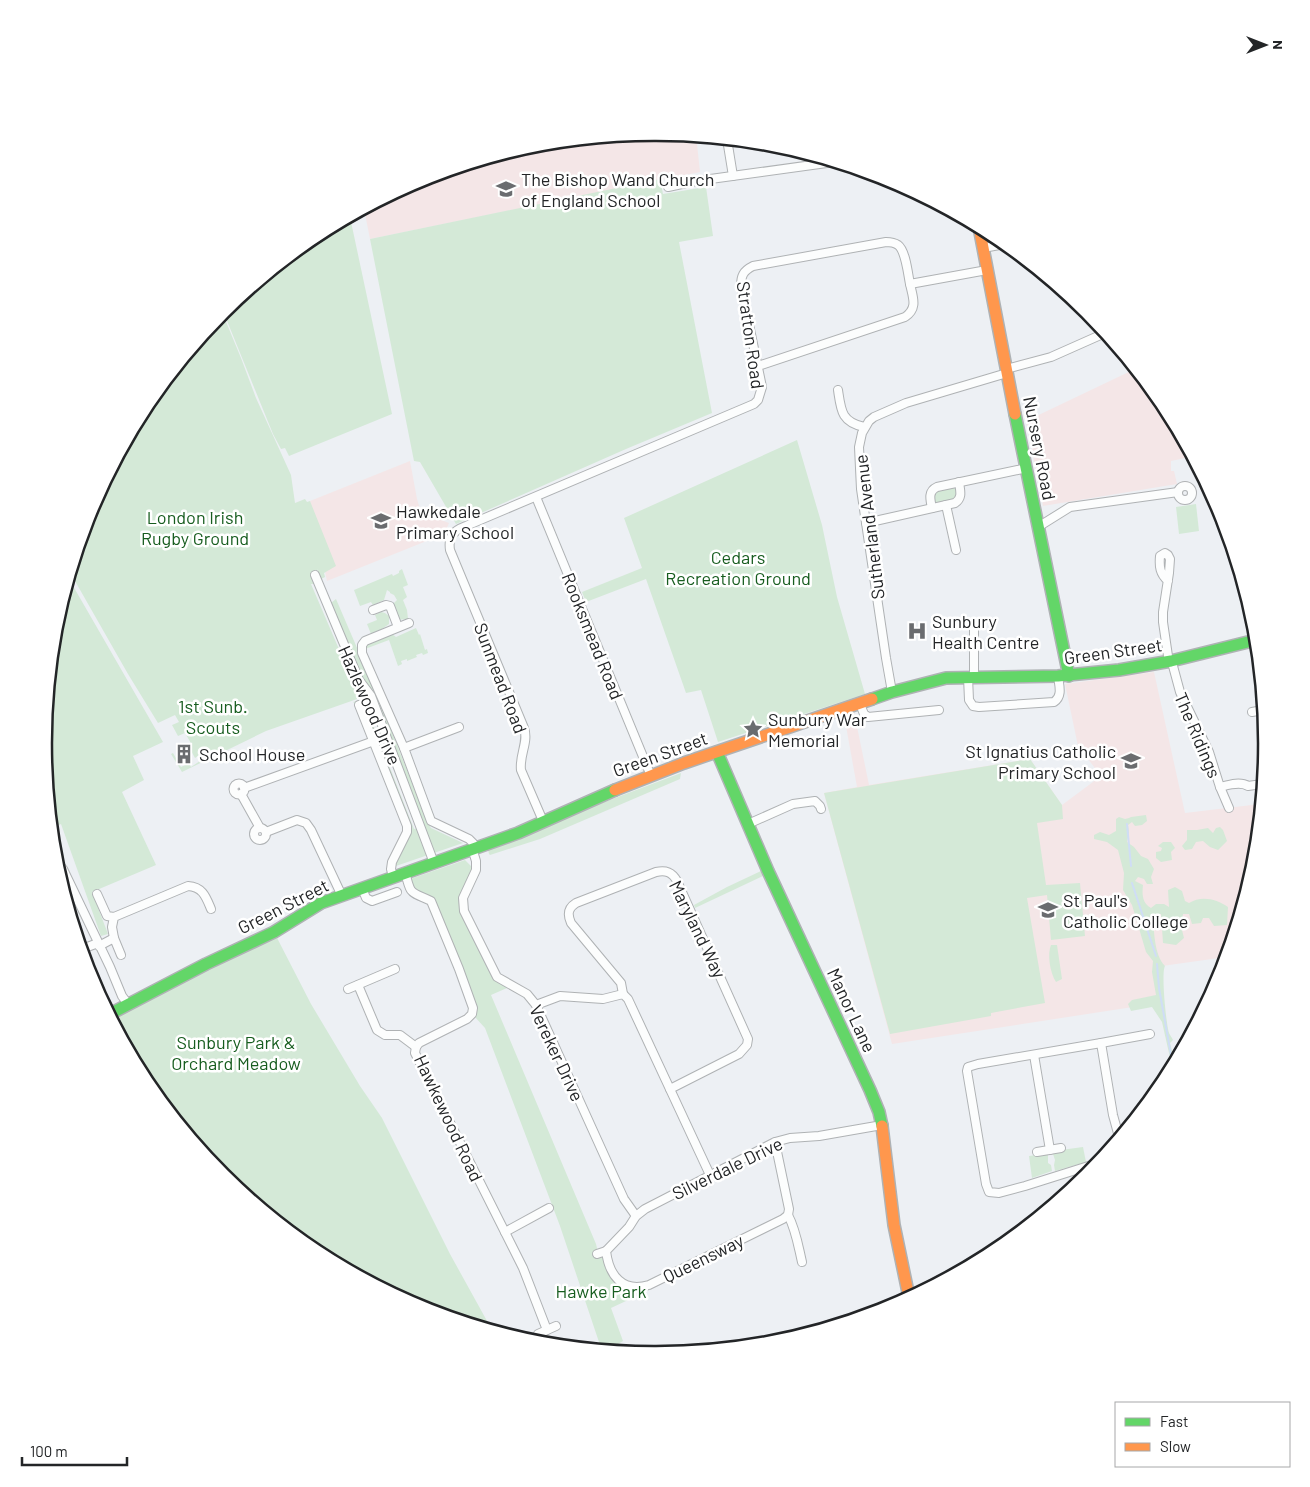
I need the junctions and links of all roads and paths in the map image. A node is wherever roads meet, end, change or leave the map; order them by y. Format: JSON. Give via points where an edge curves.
{"nodes":[{"id":1,"x":728,"y":145,"type":"edge"},
{"id":2,"x":818,"y":164,"type":"edge"},
{"id":3,"x":733,"y":176,"type":"junction"},
{"id":4,"x":668,"y":186,"type":"dead end"},
{"id":5,"x":981,"y":237,"type":"edge"},
{"id":6,"x":994,"y":246,"type":"edge"},
{"id":7,"x":983,"y":248,"type":"junction"},
{"id":8,"x":987,"y":270,"type":"junction"},
{"id":9,"x":910,"y":284,"type":"junction"},
{"id":10,"x":1099,"y":336,"type":"edge"},
{"id":11,"x":758,"y":366,"type":"junction"},
{"id":12,"x":1006,"y":371,"type":"junction"},
{"id":13,"x":838,"y":390,"type":"dead end"},
{"id":14,"x":864,"y":427,"type":"junction"},
{"id":15,"x":1027,"y":468,"type":"junction"},
{"id":16,"x":959,"y":482,"type":"junction"},
{"id":17,"x":1178,"y":492,"type":"dead end"},
{"id":18,"x":536,"y":497,"type":"junction"},
{"id":19,"x":946,"y":505,"type":"junction"},
{"id":20,"x":932,"y":508,"type":"junction"},
{"id":21,"x":866,"y":522,"type":"junction"},
{"id":22,"x":1038,"y":527,"type":"junction"},
{"id":23,"x":452,"y":536,"type":"joint"},
{"id":24,"x":956,"y":550,"type":"dead end"},
{"id":25,"x":315,"y":575,"type":"dead end"},
{"id":26,"x":1168,"y":581,"type":"dead end"},
{"id":27,"x":373,"y":610,"type":"dead end"},
{"id":28,"x":410,"y":623,"type":"dead end"},
{"id":29,"x":398,"y":627,"type":"junction"},
{"id":30,"x":974,"y":629,"type":"dead end"},
{"id":31,"x":1248,"y":642,"type":"edge"},
{"id":32,"x":1171,"y":661,"type":"junction"},
{"id":33,"x":1063,"y":676,"type":"junction"},
{"id":34,"x":971,"y":678,"type":"junction"},
{"id":35,"x":892,"y":692,"type":"junction"},
{"id":36,"x":860,"y":704,"type":"junction"},
{"id":37,"x":359,"y":705,"type":"dead end"},
{"id":38,"x":939,"y":710,"type":"dead end"},
{"id":39,"x":1256,"y":711,"type":"edge"},
{"id":40,"x":1252,"y":712,"type":"dead end"},
{"id":41,"x":459,"y":727,"type":"dead end"},
{"id":42,"x":374,"y":741,"type":"junction"},
{"id":43,"x":404,"y":748,"type":"junction"},
{"id":44,"x":718,"y":752,"type":"junction"},
{"id":45,"x":651,"y":776,"type":"junction"},
{"id":46,"x":1256,"y":785,"type":"edge"},
{"id":47,"x":1220,"y":787,"type":"junction"},
{"id":48,"x":1229,"y":808,"type":"dead end"},
{"id":49,"x":821,"y":809,"type":"dead end"},
{"id":50,"x":543,"y":821,"type":"junction"},
{"id":51,"x":748,"y":824,"type":"junction"},
{"id":52,"x":473,"y":848,"type":"junction"},
{"id":53,"x":434,"y":863,"type":"junction"},
{"id":54,"x":406,"y":872,"type":"junction"},
{"id":55,"x":393,"y":877,"type":"junction"},
{"id":56,"x":69,"y":882,"type":"edge"},
{"id":57,"x":362,"y":888,"type":"junction"},
{"id":58,"x":397,"y":892,"type":"dead end"},
{"id":59,"x":97,"y":894,"type":"dead end"},
{"id":60,"x":342,"y":896,"type":"junction"},
{"id":61,"x":211,"y":909,"type":"dead end"},
{"id":62,"x":114,"y":917,"type":"junction"},
{"id":63,"x":114,"y":938,"type":"junction"},
{"id":64,"x":98,"y":944,"type":"junction"},
{"id":65,"x":88,"y":947,"type":"edge"},
{"id":66,"x":121,"y":955,"type":"dead end"},
{"id":67,"x":391,"y":973,"type":"dead end"},
{"id":68,"x":358,"y":984,"type":"junction"},
{"id":69,"x":348,"y":988,"type":"dead end"},
{"id":70,"x":623,"y":994,"type":"junction"},
{"id":71,"x":128,"y":1004,"type":"junction"},
{"id":72,"x":536,"y":1005,"type":"junction"},
{"id":73,"x":115,"y":1011,"type":"edge"},
{"id":74,"x":1150,"y":1034,"type":"dead end"},
{"id":75,"x":1101,"y":1043,"type":"junction"},
{"id":76,"x":416,"y":1048,"type":"junction"},
{"id":77,"x":1034,"y":1055,"type":"junction"},
{"id":78,"x":670,"y":1089,"type":"junction"},
{"id":79,"x":882,"y":1126,"type":"junction"},
{"id":80,"x":1117,"y":1130,"type":"edge"},
{"id":81,"x":775,"y":1142,"type":"junction"},
{"id":82,"x":1061,"y":1148,"type":"dead end"},
{"id":83,"x":1050,"y":1150,"type":"junction"},
{"id":84,"x":1036,"y":1152,"type":"dead end"},
{"id":85,"x":1083,"y":1168,"type":"edge"},
{"id":86,"x":710,"y":1175,"type":"junction"},
{"id":87,"x":548,"y":1208,"type":"dead end"},
{"id":88,"x":788,"y":1215,"type":"junction"},
{"id":89,"x":636,"y":1216,"type":"junction"},
{"id":90,"x":505,"y":1232,"type":"junction"},
{"id":91,"x":606,"y":1251,"type":"junction"},
{"id":92,"x":597,"y":1254,"type":"dead end"},
{"id":93,"x":802,"y":1262,"type":"dead end"},
{"id":94,"x":907,"y":1290,"type":"edge"},
{"id":95,"x":556,"y":1326,"type":"dead end"},
{"id":96,"x":547,"y":1330,"type":"junction"},
{"id":97,"x":538,"y":1334,"type":"dead end"}],
"edges":[{"from":1,"to":3,"type":"street"},
{"from":2,"to":3,"type":"street"},
{"from":3,"to":4,"type":"street"},
{"from":5,"to":7,"type":"street","name":"Nursery Road"},
{"from":6,"to":7,"type":"street"},
{"from":7,"to":8,"type":"street","name":"Nursery Road"},
{"from":8,"to":9,"type":"street"},
{"from":8,"to":12,"type":"street","name":"Nursery Road"},
{"from":9,"to":11,"type":"street","name":"Stratton Road","via":[[913,308],[905,317]]},
{"from":9,"to":11,"type":"street","name":"Stratton Road","via":[[902,250],[892,242],[753,266],[741,277],[741,286]]},
{"from":10,"to":12,"type":"street","via":[[1051,358]]},
{"from":11,"to":18,"type":"street","name":"Stratton Road","via":[[762,387],[754,404]]},
{"from":12,"to":14,"type":"street","via":[[906,403],[874,417]]},
{"from":12,"to":15,"type":"street","name":"Nursery Road"},
{"from":13,"to":14,"type":"street","via":[[842,414],[852,423]]},
{"from":14,"to":21,"type":"street","name":"Sutherland Avenue","via":[[859,447]]},
{"from":15,"to":16,"type":"street"},
{"from":15,"to":22,"type":"street","name":"Nursery Road"},
{"from":16,"to":19,"type":"street","via":[[960,499]]},
{"from":16,"to":20,"type":"street","via":[[934,488],[930,493]]},
{"from":17,"to":22,"type":"street","via":[[1070,507]]},
{"from":18,"to":23,"type":"street","name":"Stratton Road","via":[[458,530]]},
{"from":18,"to":45,"type":"street","name":"Rooksmead Road"},
{"from":19,"to":20,"type":"street"},
{"from":19,"to":24,"type":"street"},
{"from":20,"to":21,"type":"street"},
{"from":21,"to":35,"type":"street","name":"Sutherland Avenue"},
{"from":22,"to":33,"type":"street","name":"Nursery Road"},
{"from":23,"to":50,"type":"street","name":"Sunmead Road","via":[[450,550],[526,734],[521,770]]},
{"from":25,"to":53,"type":"street","name":"Hazlewood Drive","via":[[359,680],[372,698]]},
{"from":26,"to":32,"type":"street","name":"The Ridings","via":[[1163,622]]},
{"from":27,"to":29,"type":"street","via":[[390,606]]},
{"from":28,"to":29,"type":"street"},
{"from":29,"to":43,"type":"street","via":[[368,639],[362,645],[362,654]]},
{"from":30,"to":34,"type":"street"},
{"from":31,"to":32,"type":"street","name":"Green Street"},
{"from":32,"to":33,"type":"street","name":"Green Street"},
{"from":32,"to":47,"type":"street","name":"The Ridings","via":[[1180,692],[1209,752]]},
{"from":33,"to":34,"type":"street","name":"Green Street"},
{"from":33,"to":34,"type":"street","via":[[1060,694],[1054,702],[979,707],[973,706],[969,700]]},
{"from":34,"to":35,"type":"street","name":"Green Street","via":[[935,680]]},
{"from":35,"to":36,"type":"street","name":"Green Street"},
{"from":36,"to":38,"type":"street","via":[[868,717]]},
{"from":36,"to":44,"type":"street","name":"Green Street"},
{"from":37,"to":42,"type":"street"},
{"from":39,"to":40,"type":"street"},
{"from":41,"to":43,"type":"street"},
{"from":42,"to":55,"type":"street","via":[[408,826],[391,866]]},
{"from":42,"to":60,"type":"street","via":[[243,791],[263,830],[297,820],[306,823]]},
{"from":43,"to":52,"type":"street","via":[[431,821],[469,839]]},
{"from":44,"to":45,"type":"street","name":"Green Street"},
{"from":44,"to":51,"type":"street","name":"Manor Lane"},
{"from":45,"to":50,"type":"street","name":"Green Street"},
{"from":46,"to":47,"type":"street"},
{"from":47,"to":48,"type":"street","name":"The Ridings"},
{"from":49,"to":51,"type":"street","via":[[815,801],[793,804]]},
{"from":50,"to":52,"type":"street","name":"Green Street"},
{"from":51,"to":79,"type":"street","name":"Manor Lane","via":[[870,1090]]},
{"from":52,"to":53,"type":"street","name":"Green Street"},
{"from":52,"to":72,"type":"street","name":"Vereker Drive","via":[[477,866],[463,898],[464,911],[497,976],[527,994]]},
{"from":53,"to":54,"type":"street","name":"Green Street"},
{"from":54,"to":55,"type":"street","name":"Green Street"},
{"from":54,"to":76,"type":"street","name":"Hawkewood Road","via":[[410,890],[431,902],[473,1008],[470,1017],[419,1043]]},
{"from":55,"to":57,"type":"street","name":"Green Street"},
{"from":56,"to":64,"type":"street"},
{"from":57,"to":58,"type":"street","via":[[366,898],[372,901]]},
{"from":57,"to":60,"type":"street","name":"Green Street"},
{"from":59,"to":62,"type":"street","via":[[106,916]]},
{"from":60,"to":71,"type":"street","name":"Green Street","via":[[321,903],[274,932]]},
{"from":61,"to":62,"type":"street","via":[[200,889],[188,886]]},
{"from":62,"to":63,"type":"street"},
{"from":63,"to":64,"type":"street"},
{"from":63,"to":66,"type":"street"},
{"from":64,"to":65,"type":"street"},
{"from":64,"to":71,"type":"street"},
{"from":67,"to":68,"type":"street"},
{"from":68,"to":69,"type":"street"},
{"from":68,"to":76,"type":"street","via":[[377,1030],[385,1036],[404,1036]]},
{"from":70,"to":72,"type":"street","via":[[603,999],[560,996]]},
{"from":70,"to":78,"type":"street","name":"Maryland Way"},
{"from":70,"to":78,"type":"street","name":"Maryland Way","via":[[621,982],[571,923],[568,912],[576,903],[656,872],[669,872],[677,881],[748,1039],[739,1054]]},
{"from":71,"to":73,"type":"street","name":"Green Street"},
{"from":72,"to":89,"type":"street","name":"Vereker Drive","via":[[624,1199]]},
{"from":74,"to":75,"type":"street"},
{"from":75,"to":77,"type":"street"},
{"from":75,"to":80,"type":"street"},
{"from":76,"to":90,"type":"street","name":"Hawkewood Road","via":[[417,1058]]},
{"from":77,"to":83,"type":"street"},
{"from":77,"to":85,"type":"street","via":[[968,1067],[989,1192],[999,1193]]},
{"from":78,"to":86,"type":"street","name":"Maryland Way"},
{"from":79,"to":81,"type":"street","name":"Silverdale Drive"},
{"from":79,"to":94,"type":"street","name":"Manor Lane","via":[[894,1225]]},
{"from":81,"to":86,"type":"street","name":"Silverdale Drive"},
{"from":81,"to":88,"type":"street"},
{"from":82,"to":83,"type":"street"},
{"from":83,"to":84,"type":"street"},
{"from":86,"to":89,"type":"street","name":"Silverdale Drive"},
{"from":87,"to":90,"type":"street"},
{"from":88,"to":91,"type":"street","name":"Queensway","via":[[640,1287],[619,1281],[608,1264]]},
{"from":88,"to":93,"type":"street","via":[[797,1236]]},
{"from":89,"to":91,"type":"street"},
{"from":90,"to":96,"type":"street","name":"Hawkewood Road"},
{"from":91,"to":92,"type":"street"},
{"from":95,"to":96,"type":"street"},
{"from":96,"to":97,"type":"street"}]}
